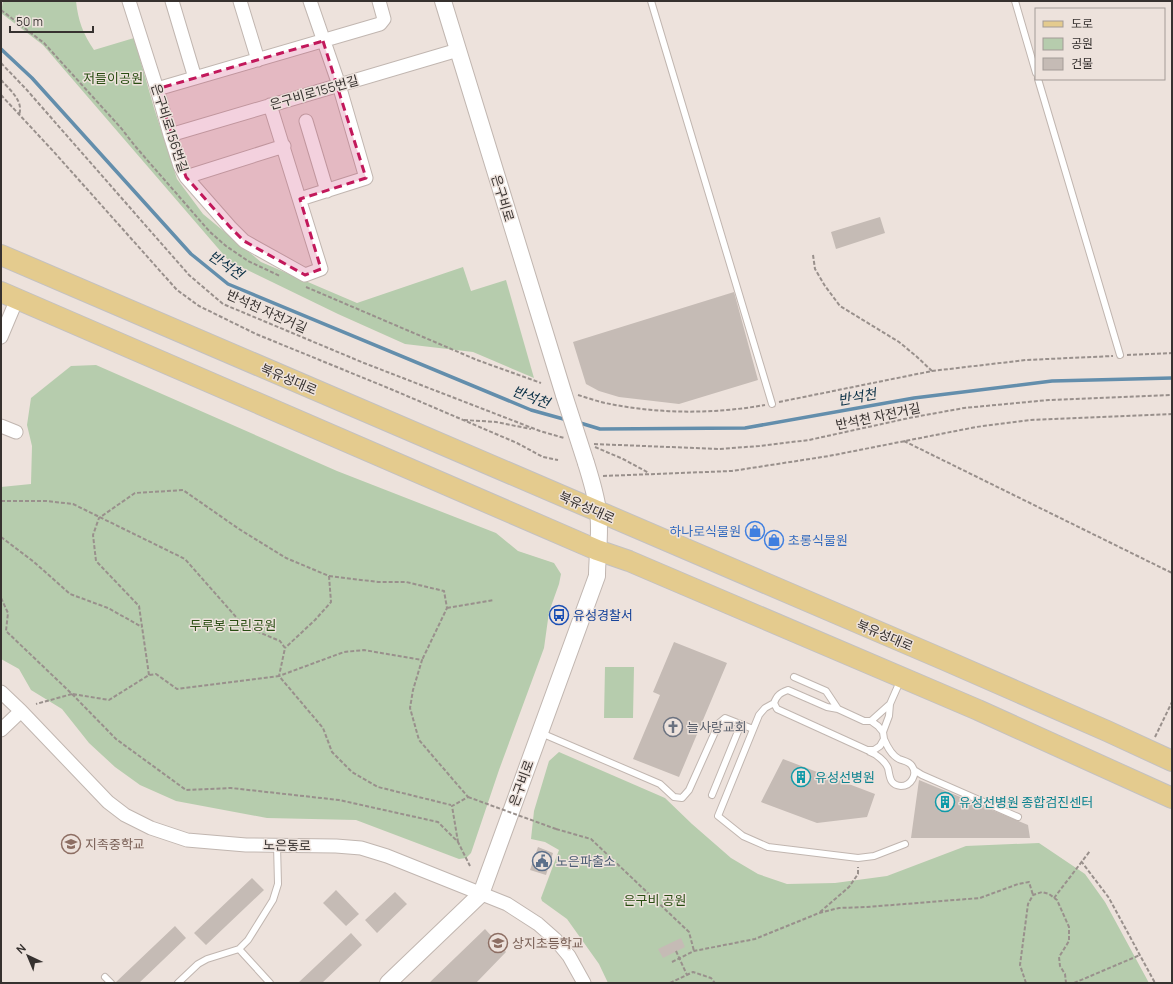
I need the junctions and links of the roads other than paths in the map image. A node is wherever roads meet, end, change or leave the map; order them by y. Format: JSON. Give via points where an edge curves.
{"nodes":[{"id":1,"x":129,"y":1,"type":"edge"},
{"id":2,"x":172,"y":1,"type":"edge"},
{"id":3,"x":240,"y":1,"type":"edge"},
{"id":4,"x":310,"y":1,"type":"edge"},
{"id":5,"x":379,"y":1,"type":"edge"},
{"id":6,"x":443,"y":1,"type":"edge"},
{"id":7,"x":651,"y":1,"type":"edge"},
{"id":8,"x":1015,"y":1,"type":"edge"},
{"id":9,"x":323,"y":41,"type":"junction"},
{"id":10,"x":458,"y":50,"type":"junction"},
{"id":11,"x":258,"y":60,"type":"junction"},
{"id":12,"x":1035,"y":70,"type":"edge"},
{"id":13,"x":195,"y":78,"type":"junction"},
{"id":14,"x":1038,"y":80,"type":"edge"},
{"id":15,"x":339,"y":85,"type":"junction"},
{"id":16,"x":157,"y":89,"type":"junction"},
{"id":17,"x":270,"y":105,"type":"junction"},
{"id":18,"x":306,"y":121,"type":"dead end"},
{"id":19,"x":170,"y":135,"type":"junction"},
{"id":20,"x":284,"y":146,"type":"junction"},
{"id":21,"x":186,"y":177,"type":"junction"},
{"id":22,"x":327,"y":191,"type":"junction"},
{"id":23,"x":300,"y":199,"type":"junction"},
{"id":24,"x":1,"y":255,"type":"edge"},
{"id":25,"x":9,"y":296,"type":"edge"},
{"id":26,"x":1,"y":337,"type":"edge"},
{"id":27,"x":1120,"y":355,"type":"road end"},
{"id":28,"x":772,"y":404,"type":"road end"},
{"id":29,"x":1,"y":426,"type":"edge"},
{"id":30,"x":16,"y":432,"type":"dead end"},
{"id":31,"x":598,"y":511,"type":"junction"},
{"id":32,"x":597,"y":550,"type":"junction"},
{"id":33,"x":794,"y":676,"type":"dead end"},
{"id":34,"x":902,"y":678,"type":"junction"},
{"id":35,"x":1,"y":692,"type":"edge"},
{"id":36,"x":890,"y":704,"type":"junction"},
{"id":37,"x":775,"y":706,"type":"junction"},
{"id":38,"x":838,"y":709,"type":"junction"},
{"id":39,"x":22,"y":711,"type":"junction"},
{"id":40,"x":871,"y":721,"type":"junction"},
{"id":41,"x":741,"y":724,"type":"junction"},
{"id":42,"x":753,"y":729,"type":"junction"},
{"id":43,"x":1,"y":730,"type":"edge"},
{"id":44,"x":540,"y":732,"type":"junction"},
{"id":45,"x":883,"y":732,"type":"junction"},
{"id":46,"x":884,"y":739,"type":"junction"},
{"id":47,"x":867,"y":750,"type":"junction"},
{"id":48,"x":1172,"y":761,"type":"edge"},
{"id":49,"x":914,"y":770,"type":"junction"},
{"id":50,"x":922,"y":775,"type":"junction"},
{"id":51,"x":913,"y":778,"type":"junction"},
{"id":52,"x":712,"y":796,"type":"dead end"},
{"id":53,"x":1172,"y":798,"type":"edge"},
{"id":54,"x":1018,"y":817,"type":"dead end"},
{"id":55,"x":905,"y":844,"type":"dead end"},
{"id":56,"x":276,"y":845,"type":"junction"},
{"id":57,"x":481,"y":894,"type":"junction"},
{"id":58,"x":239,"y":949,"type":"junction"},
{"id":59,"x":105,"y":977,"type":"dead end"},
{"id":60,"x":111,"y":983,"type":"edge"},
{"id":61,"x":178,"y":983,"type":"edge"},
{"id":62,"x":270,"y":983,"type":"edge"},
{"id":63,"x":388,"y":983,"type":"edge"},
{"id":64,"x":584,"y":983,"type":"edge"}],
"edges":[{"from":1,"to":16,"type":"street","name":"은구비로156번길"},
{"from":2,"to":13,"type":"street"},
{"from":3,"to":11,"type":"street"},
{"from":4,"to":9,"type":"street"},
{"from":5,"to":9,"type":"street","via":[[384,19],[380,24]]},
{"from":6,"to":10,"type":"street","name":"은구비로"},
{"from":7,"to":28,"type":"lane"},
{"from":8,"to":12,"type":"lane"},
{"from":9,"to":11,"type":"street"},
{"from":9,"to":15,"type":"street"},
{"from":10,"to":15,"type":"street","name":"은구비로155번길"},
{"from":10,"to":31,"type":"street","name":"은구비로","bridge":true,"via":[[588,469]]},
{"from":11,"to":13,"type":"street"},
{"from":13,"to":16,"type":"street"},
{"from":14,"to":27,"type":"lane"},
{"from":15,"to":17,"type":"street","name":"은구비로155번길"},
{"from":15,"to":22,"type":"street","via":[[366,178]]},
{"from":16,"to":19,"type":"street","name":"은구비로156번길"},
{"from":17,"to":19,"type":"street","name":"은구비로155번길"},
{"from":17,"to":20,"type":"street","name":"은구비로156번길"},
{"from":18,"to":22,"type":"street"},
{"from":19,"to":21,"type":"street","name":"은구비로156번길"},
{"from":20,"to":21,"type":"street"},
{"from":20,"to":23,"type":"street","name":"은구비로156번길"},
{"from":21,"to":23,"type":"street","name":"은구비로156번길","via":[[244,240],[305,275],[321,269]]},
{"from":22,"to":23,"type":"street"},
{"from":24,"to":31,"type":"main road","name":"북유성대로"},
{"from":25,"to":26,"type":"street"},
{"from":25,"to":32,"type":"main road"},
{"from":29,"to":30,"type":"street"},
{"from":31,"to":32,"type":"street","name":"은구비로"},
{"from":31,"to":48,"type":"main road","name":"북유성대로"},
{"from":32,"to":34,"type":"main road","via":[[629,561]]},
{"from":32,"to":44,"type":"street","name":"은구비로","via":[[596,576]]},
{"from":33,"to":38,"type":"lane","via":[[826,691]]},
{"from":34,"to":36,"type":"lane"},
{"from":34,"to":53,"type":"main road"},
{"from":35,"to":39,"type":"street","name":"노은동로"},
{"from":36,"to":40,"type":"lane"},
{"from":36,"to":45,"type":"lane"},
{"from":37,"to":38,"type":"lane","via":[[777,697],[788,690]]},
{"from":37,"to":42,"type":"lane","via":[[765,708]]},
{"from":37,"to":47,"type":"lane"},
{"from":38,"to":40,"type":"lane","via":[[864,721]]},
{"from":39,"to":43,"type":"street"},
{"from":39,"to":56,"type":"street","name":"노은동로","via":[[108,802],[151,828],[188,840]]},
{"from":40,"to":45,"type":"lane"},
{"from":41,"to":42,"type":"lane"},
{"from":41,"to":44,"type":"lane","via":[[725,718],[719,723],[689,790],[682,798],[674,797],[660,784]]},
{"from":41,"to":52,"type":"lane"},
{"from":42,"to":55,"type":"lane","via":[[718,816],[743,836],[768,847],[858,858],[874,856]]},
{"from":44,"to":57,"type":"street","name":"은구비로"},
{"from":45,"to":46,"type":"lane"},
{"from":46,"to":47,"type":"lane","via":[[874,750]]},
{"from":46,"to":49,"type":"lane","via":[[893,754],[910,763]]},
{"from":47,"to":51,"type":"lane","via":[[888,767],[889,777],[894,784],[903,786]]},
{"from":49,"to":50,"type":"lane"},
{"from":49,"to":51,"type":"lane"},
{"from":50,"to":51,"type":"lane"},
{"from":50,"to":54,"type":"lane"},
{"from":56,"to":57,"type":"street","name":"노은동로","via":[[361,848]]},
{"from":56,"to":58,"type":"lane","via":[[278,884],[273,900],[255,930]]},
{"from":57,"to":63,"type":"street","name":"은구비로"},
{"from":57,"to":64,"type":"street","name":"노은동로","via":[[507,904],[555,938],[569,956]]},
{"from":58,"to":61,"type":"lane","via":[[198,964]]},
{"from":58,"to":62,"type":"lane"},
{"from":59,"to":60,"type":"lane"}]}
